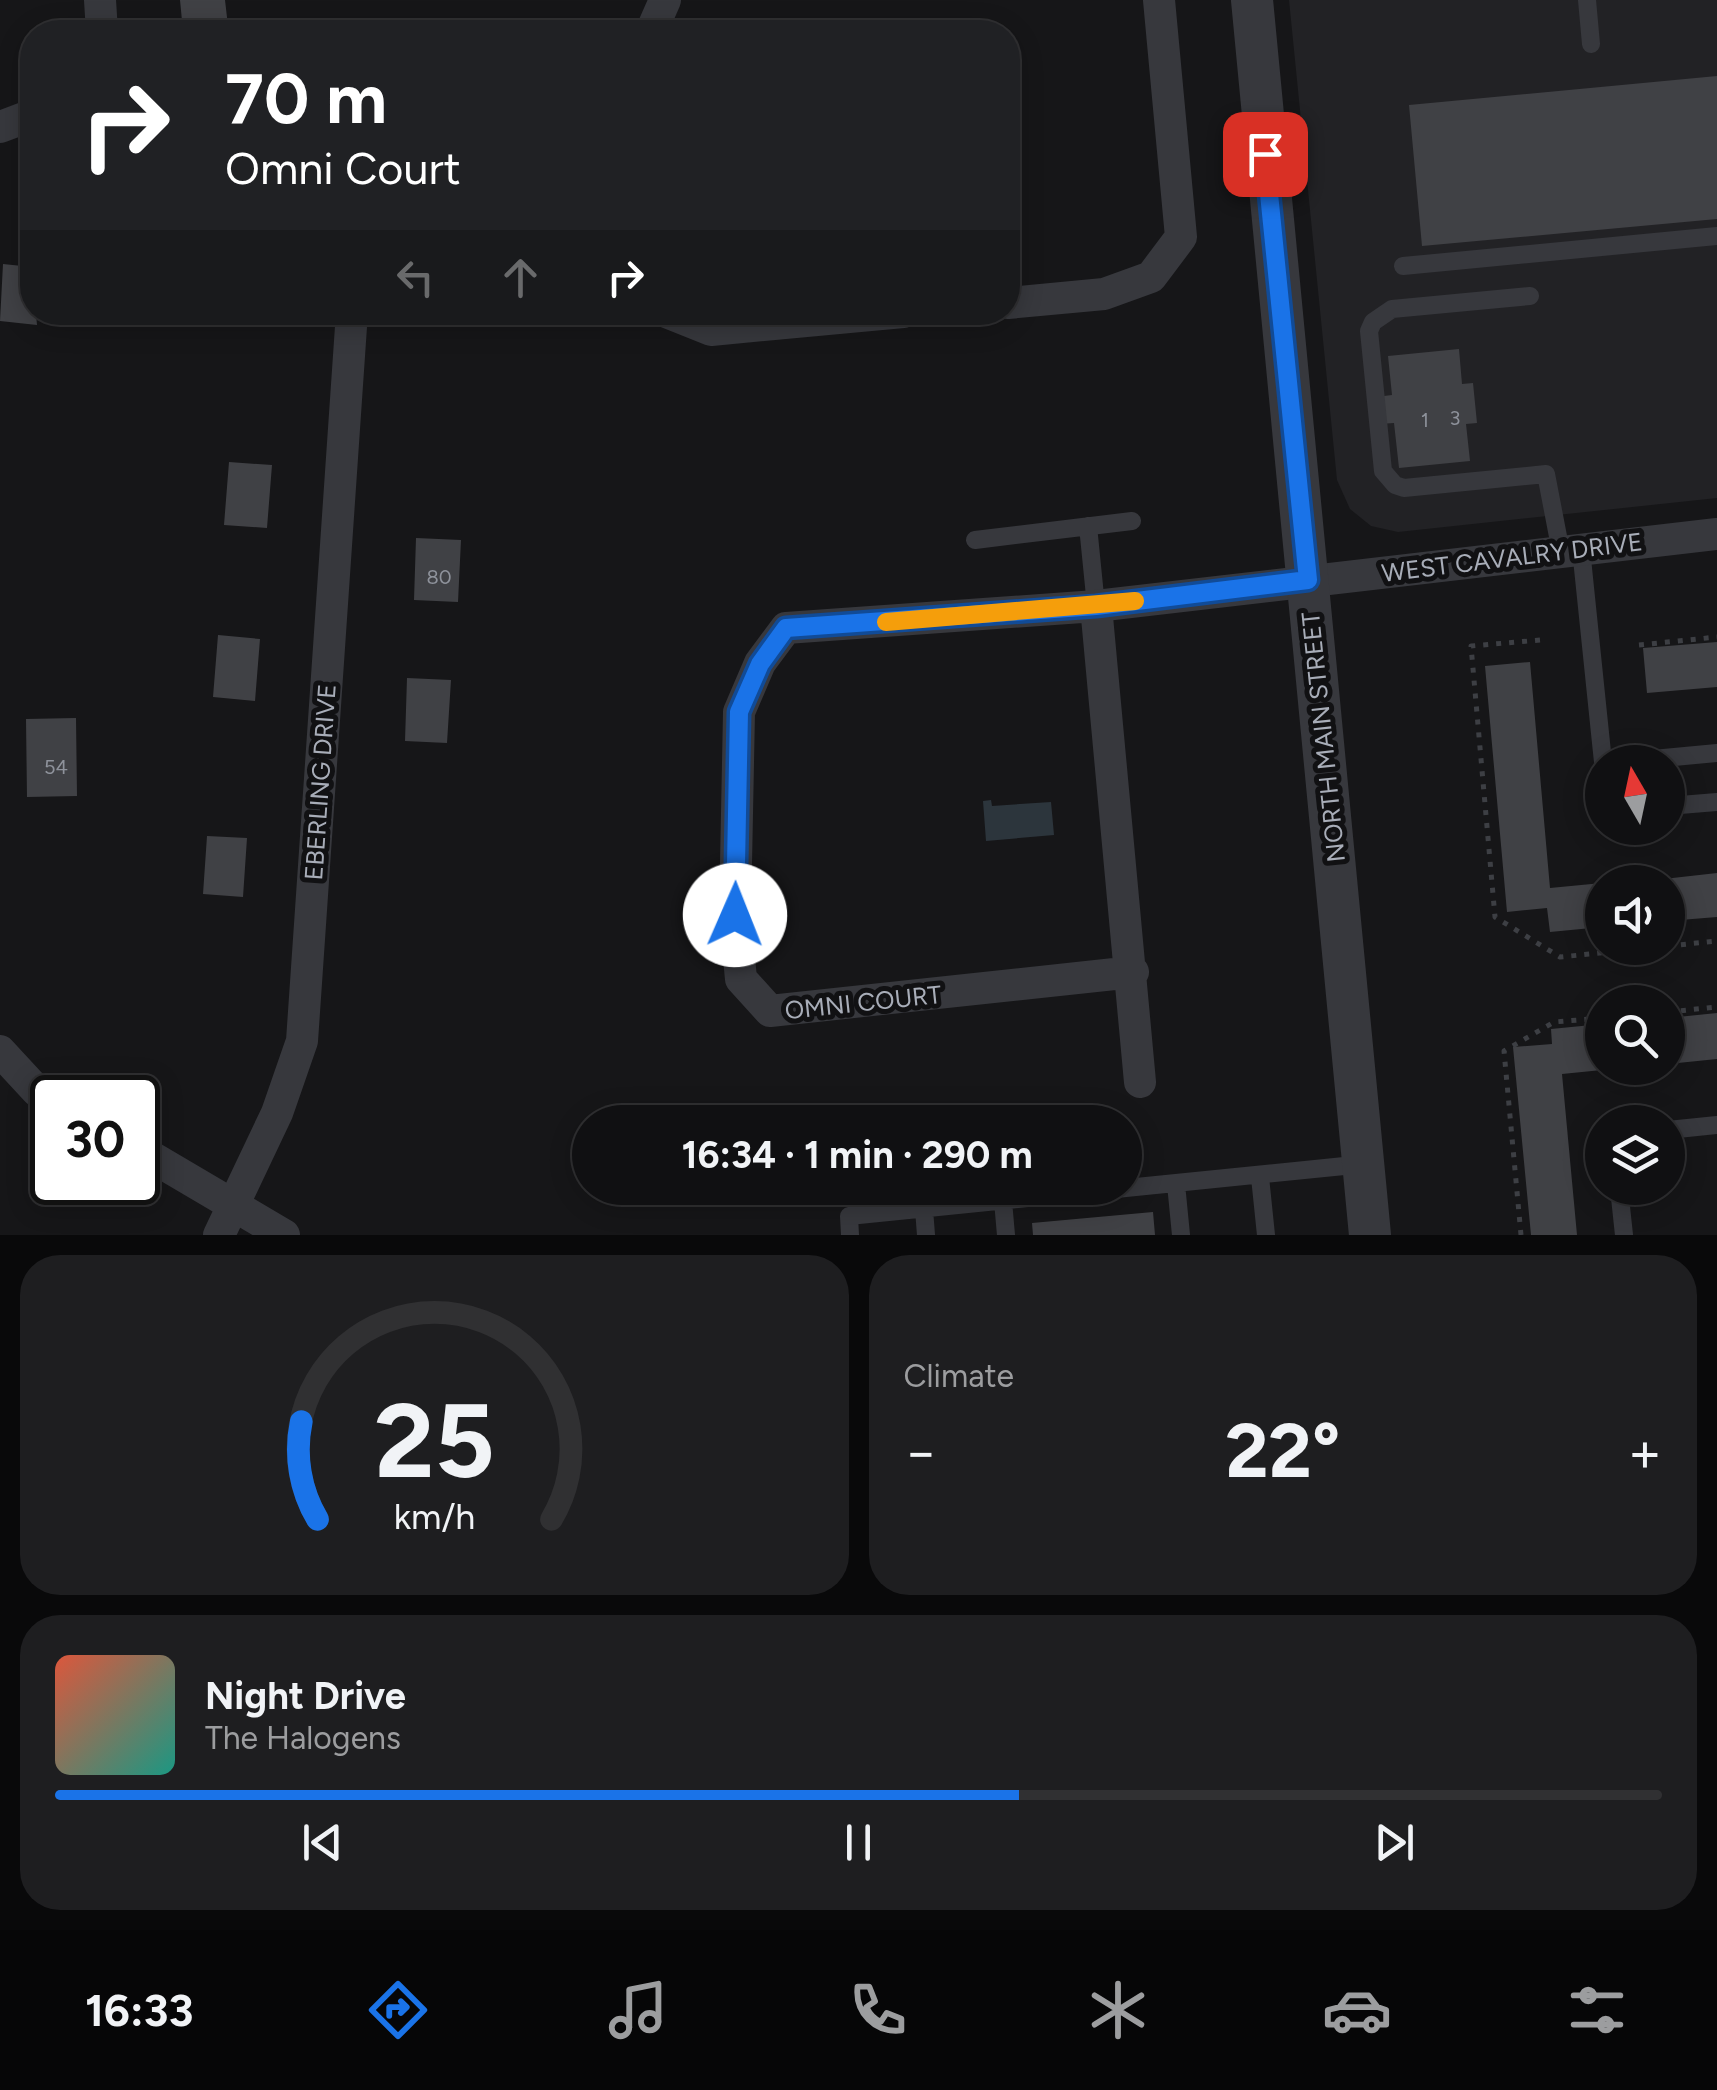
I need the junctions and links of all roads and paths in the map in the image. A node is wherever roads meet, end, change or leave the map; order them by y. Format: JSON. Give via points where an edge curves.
{"nodes":[{"id":1,"x":1160,"y":0,"type":"edge"},
{"id":2,"x":1252,"y":0,"type":"edge"},
{"id":3,"x":1587,"y":0,"type":"edge"},
{"id":4,"x":1591,"y":44,"type":"dead end"},
{"id":5,"x":1717,"y":236,"type":"edge"},
{"id":6,"x":1403,"y":266,"type":"dead end"},
{"id":7,"x":1530,"y":296,"type":"dead end"},
{"id":8,"x":1020,"y":302,"type":"edge"},
{"id":9,"x":351,"y":325,"type":"edge"},
{"id":10,"x":699,"y":325,"type":"edge"},
{"id":11,"x":765,"y":325,"type":"edge"},
{"id":12,"x":1132,"y":520,"type":"dead end"},
{"id":13,"x":1088,"y":526,"type":"junction"},
{"id":14,"x":1717,"y":534,"type":"edge"},
{"id":15,"x":975,"y":540,"type":"dead end"},
{"id":16,"x":1571,"y":550,"type":"junction"},
{"id":17,"x":1308,"y":580,"type":"junction"},
{"id":18,"x":1096,"y":606,"type":"junction"},
{"id":19,"x":1717,"y":637,"type":"edge"},
{"id":20,"x":1540,"y":640,"type":"dead end"},
{"id":21,"x":1639,"y":645,"type":"dead end"},
{"id":22,"x":1600,"y":745,"type":"edge"},
{"id":23,"x":1717,"y":753,"type":"edge"},
{"id":24,"x":1685,"y":756,"type":"edge"},
{"id":25,"x":1717,"y":802,"type":"edge"},
{"id":26,"x":1685,"y":805,"type":"edge"},
{"id":27,"x":1717,"y":941,"type":"edge"},
{"id":28,"x":1685,"y":944,"type":"edge"},
{"id":29,"x":1585,"y":954,"type":"edge"},
{"id":30,"x":1134,"y":972,"type":"junction"},
{"id":31,"x":1717,"y":1007,"type":"edge"},
{"id":32,"x":1685,"y":1010,"type":"edge"},
{"id":33,"x":1585,"y":1019,"type":"edge"},
{"id":34,"x":0,"y":1051,"type":"edge"},
{"id":35,"x":1140,"y":1082,"type":"dead end"},
{"id":36,"x":30,"y":1083,"type":"edge"},
{"id":37,"x":1717,"y":1125,"type":"edge"},
{"id":38,"x":1685,"y":1128,"type":"edge"},
{"id":39,"x":160,"y":1162,"type":"edge"},
{"id":40,"x":1365,"y":1164,"type":"junction"},
{"id":41,"x":1260,"y":1177,"type":"junction"},
{"id":42,"x":1176,"y":1184,"type":"junction"},
{"id":43,"x":1142,"y":1187,"type":"edge"},
{"id":44,"x":958,"y":1205,"type":"edge"},
{"id":45,"x":1003,"y":1205,"type":"edge"},
{"id":46,"x":1621,"y":1205,"type":"edge"},
{"id":47,"x":235,"y":1206,"type":"junction"},
{"id":48,"x":924,"y":1208,"type":"junction"},
{"id":49,"x":219,"y":1235,"type":"edge"},
{"id":50,"x":284,"y":1235,"type":"edge"},
{"id":51,"x":850,"y":1235,"type":"edge"},
{"id":52,"x":926,"y":1235,"type":"edge"},
{"id":53,"x":1006,"y":1235,"type":"edge"},
{"id":54,"x":1181,"y":1235,"type":"edge"},
{"id":55,"x":1266,"y":1235,"type":"edge"},
{"id":56,"x":1370,"y":1235,"type":"edge"},
{"id":57,"x":1521,"y":1235,"type":"edge"},
{"id":58,"x":1624,"y":1235,"type":"edge"}],
"edges":[{"from":1,"to":8,"type":"street","via":[[1181,238],[1151,277],[1104,294]]},
{"from":2,"to":17,"type":"street","name":"NORTH MAIN STREET"},
{"from":3,"to":4,"type":"lane"},
{"from":5,"to":6,"type":"lane"},
{"from":7,"to":16,"type":"lane","via":[[1392,309],[1373,322],[1383,471],[1404,488],[1546,474]]},
{"from":9,"to":47,"type":"street","name":"EBERLING DRIVE","via":[[302,1040]]},
{"from":10,"to":11,"type":"street"},
{"from":12,"to":13,"type":"lane"},
{"from":13,"to":15,"type":"lane"},
{"from":13,"to":18,"type":"lane"},
{"from":14,"to":16,"type":"street","name":"WEST CAVALRY DRIVE"},
{"from":16,"to":17,"type":"street","name":"WEST CAVALRY DRIVE"},
{"from":16,"to":22,"type":"lane"},
{"from":17,"to":18,"type":"street","name":"OMNI COURT"},
{"from":17,"to":40,"type":"street","name":"NORTH MAIN STREET"},
{"from":18,"to":30,"type":"street"},
{"from":18,"to":30,"type":"street","name":"OMNI COURT","via":[[786,628],[760,664],[739,712],[735,915],[741,979],[770,1011]]},
{"from":19,"to":21,"type":"path"},
{"from":20,"to":29,"type":"path","via":[[1470,646],[1495,917],[1560,956]]},
{"from":23,"to":24,"type":"lane"},
{"from":25,"to":26,"type":"lane"},
{"from":27,"to":28,"type":"path"},
{"from":30,"to":35,"type":"street"},
{"from":31,"to":32,"type":"path"},
{"from":33,"to":57,"type":"path","via":[[1554,1022],[1504,1051]]},
{"from":34,"to":36,"type":"street"},
{"from":37,"to":38,"type":"lane"},
{"from":39,"to":47,"type":"street"},
{"from":40,"to":41,"type":"lane"},
{"from":40,"to":56,"type":"street","name":"NORTH MAIN STREET"},
{"from":41,"to":42,"type":"lane"},
{"from":41,"to":55,"type":"lane"},
{"from":42,"to":43,"type":"lane"},
{"from":42,"to":54,"type":"lane"},
{"from":44,"to":48,"type":"lane"},
{"from":45,"to":53,"type":"lane"},
{"from":46,"to":58,"type":"lane"},
{"from":47,"to":49,"type":"street","name":"EBERLING DRIVE"},
{"from":47,"to":50,"type":"street"},
{"from":48,"to":51,"type":"lane","via":[[849,1216]]},
{"from":48,"to":52,"type":"lane"}]}
